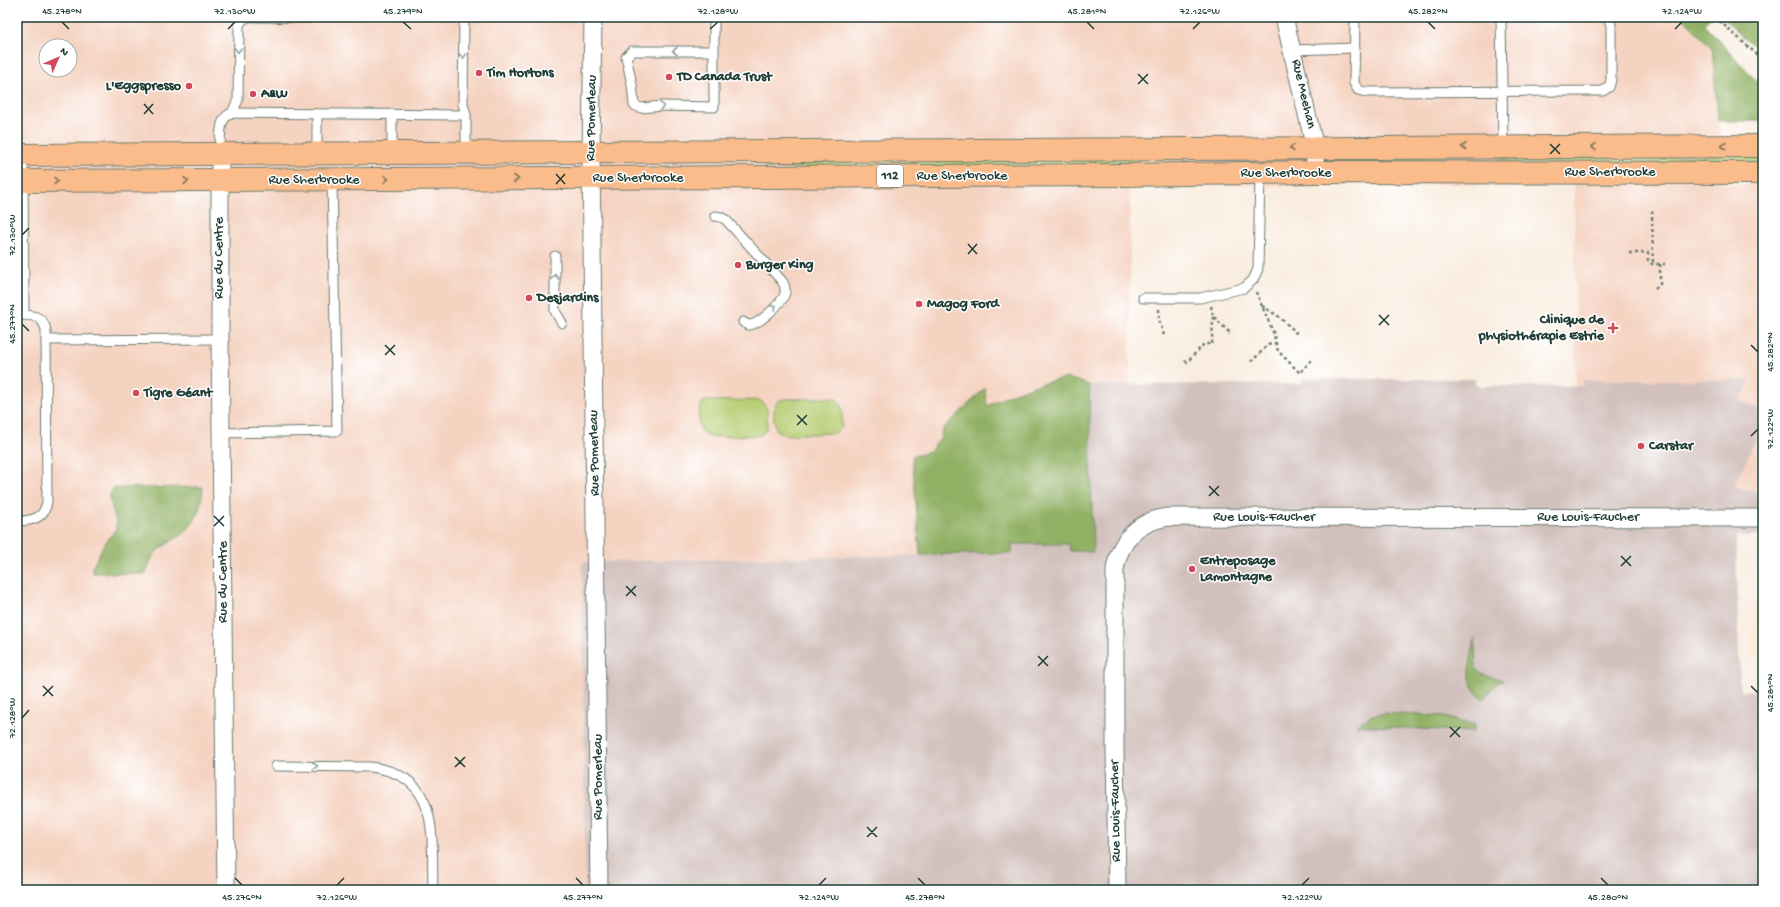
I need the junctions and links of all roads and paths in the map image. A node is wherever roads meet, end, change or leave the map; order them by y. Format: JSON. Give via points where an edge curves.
{"nodes":[{"id":1,"x":249,"y":17,"type":"edge"},
{"id":2,"x":254,"y":17,"type":"edge"},
{"id":3,"x":464,"y":17,"type":"edge"},
{"id":4,"x":594,"y":17,"type":"edge"},
{"id":5,"x":714,"y":17,"type":"edge"},
{"id":6,"x":1284,"y":17,"type":"edge"},
{"id":7,"x":1355,"y":17,"type":"edge"},
{"id":8,"x":1501,"y":17,"type":"edge"},
{"id":9,"x":1608,"y":17,"type":"edge"},
{"id":10,"x":1715,"y":17,"type":"edge"},
{"id":11,"x":308,"y":18,"type":"edge"},
{"id":12,"x":1355,"y":48,"type":"junction"},
{"id":13,"x":1293,"y":50,"type":"junction"},
{"id":14,"x":714,"y":51,"type":"junction"},
{"id":15,"x":1763,"y":60,"type":"edge"},
{"id":16,"x":1502,"y":92,"type":"junction"},
{"id":17,"x":232,"y":113,"type":"junction"},
{"id":18,"x":318,"y":114,"type":"junction"},
{"id":19,"x":392,"y":114,"type":"junction"},
{"id":20,"x":466,"y":115,"type":"junction"},
{"id":21,"x":1763,"y":146,"type":"edge"},
{"id":22,"x":1503,"y":147,"type":"junction"},
{"id":23,"x":1315,"y":148,"type":"junction"},
{"id":24,"x":591,"y":152,"type":"junction"},
{"id":25,"x":392,"y":153,"type":"junction"},
{"id":26,"x":466,"y":153,"type":"junction"},
{"id":27,"x":220,"y":154,"type":"junction"},
{"id":28,"x":317,"y":154,"type":"junction"},
{"id":29,"x":20,"y":155,"type":"edge"},
{"id":30,"x":1315,"y":172,"type":"junction"},
{"id":31,"x":1260,"y":173,"type":"junction"},
{"id":32,"x":1763,"y":173,"type":"edge"},
{"id":33,"x":592,"y":178,"type":"junction"},
{"id":34,"x":220,"y":180,"type":"junction"},
{"id":35,"x":332,"y":180,"type":"junction"},
{"id":36,"x":20,"y":181,"type":"edge"},
{"id":37,"x":1652,"y":211,"type":"dead end"},
{"id":38,"x":715,"y":216,"type":"dead end"},
{"id":39,"x":1629,"y":253,"type":"dead end"},
{"id":40,"x":555,"y":256,"type":"dead end"},
{"id":41,"x":1653,"y":264,"type":"junction"},
{"id":42,"x":1660,"y":264,"type":"junction"},
{"id":43,"x":1665,"y":264,"type":"dead end"},
{"id":44,"x":1252,"y":282,"type":"junction"},
{"id":45,"x":1655,"y":289,"type":"dead end"},
{"id":46,"x":1209,"y":296,"type":"junction"},
{"id":47,"x":1143,"y":298,"type":"dead end"},
{"id":48,"x":1159,"y":298,"type":"junction"},
{"id":49,"x":1262,"y":305,"type":"junction"},
{"id":50,"x":20,"y":315,"type":"edge"},
{"id":51,"x":1213,"y":316,"type":"junction"},
{"id":52,"x":743,"y":322,"type":"dead end"},
{"id":53,"x":562,"y":323,"type":"dead end"},
{"id":54,"x":1229,"y":335,"type":"dead end"},
{"id":55,"x":1295,"y":335,"type":"dead end"},
{"id":56,"x":1164,"y":336,"type":"dead end"},
{"id":57,"x":220,"y":339,"type":"junction"},
{"id":58,"x":46,"y":340,"type":"junction"},
{"id":59,"x":1276,"y":343,"type":"junction"},
{"id":60,"x":1313,"y":358,"type":"dead end"},
{"id":61,"x":1185,"y":360,"type":"dead end"},
{"id":62,"x":1251,"y":360,"type":"dead end"},
{"id":63,"x":221,"y":433,"type":"junction"},
{"id":64,"x":1763,"y":518,"type":"edge"},
{"id":65,"x":17,"y":521,"type":"edge"},
{"id":66,"x":276,"y":766,"type":"dead end"},
{"id":67,"x":226,"y":890,"type":"edge"},
{"id":68,"x":433,"y":890,"type":"edge"},
{"id":69,"x":599,"y":890,"type":"edge"},
{"id":70,"x":1117,"y":890,"type":"edge"}],
"edges":[{"from":1,"to":17,"type":"lane","one_way":true,"via":[[243,19],[239,25],[238,100]]},
{"from":2,"to":11,"type":"lane"},
{"from":3,"to":20,"type":"lane","one_way":true,"via":[[463,104]]},
{"from":4,"to":24,"type":"street","name":"Rue Pomerleau"},
{"from":5,"to":14,"type":"lane"},
{"from":6,"to":13,"type":"street","name":"Rue Meehan"},
{"from":7,"to":12,"type":"lane"},
{"from":8,"to":16,"type":"lane"},
{"from":9,"to":16,"type":"lane","via":[[1611,25],[1611,84],[1607,90]]},
{"from":10,"to":15,"type":"path"},
{"from":12,"to":13,"type":"lane"},
{"from":12,"to":16,"type":"lane","via":[[1354,83],[1362,92]]},
{"from":13,"to":23,"type":"street","name":"Rue Meehan"},
{"from":14,"to":14,"type":"lane","one_way":true,"via":[[632,51],[626,57],[633,101],[638,108],[714,107]]},
{"from":16,"to":22,"type":"lane"},
{"from":17,"to":18,"type":"lane"},
{"from":17,"to":27,"type":"lane","via":[[226,115],[222,122]]},
{"from":18,"to":19,"type":"lane"},
{"from":18,"to":28,"type":"lane"},
{"from":19,"to":20,"type":"lane"},
{"from":19,"to":25,"type":"lane"},
{"from":20,"to":26,"type":"lane"},
{"from":21,"to":22,"type":"main road","name":"Rue Sherbrooke","number":"112","one_way":true},
{"from":22,"to":23,"type":"main road","name":"Rue Sherbrooke","number":"112","one_way":true},
{"from":23,"to":24,"type":"main road","name":"Rue Sherbrooke","number":"112","one_way":true},
{"from":23,"to":30,"type":"street","name":"Rue Meehan"},
{"from":24,"to":26,"type":"main road","name":"Rue Sherbrooke","number":"112"},
{"from":24,"to":33,"type":"street","name":"Rue Pomerleau"},
{"from":25,"to":26,"type":"main road","name":"Rue Sherbrooke","number":"112"},
{"from":25,"to":28,"type":"main road","name":"Rue Sherbrooke","number":"112"},
{"from":27,"to":28,"type":"main road","name":"Rue Sherbrooke","number":"112"},
{"from":27,"to":29,"type":"main road","name":"Rue Sherbrooke","number":"112"},
{"from":27,"to":34,"type":"street","name":"Rue du Centre"},
{"from":29,"to":36,"type":"lane"},
{"from":30,"to":31,"type":"main road","name":"Rue Sherbrooke","number":"112"},
{"from":30,"to":32,"type":"main road","name":"Rue Sherbrooke","number":"112"},
{"from":31,"to":33,"type":"main road","name":"Rue Sherbrooke","number":"112"},
{"from":31,"to":44,"type":"lane","via":[[1258,269]]},
{"from":35,"to":33,"type":"main road","name":"Rue Sherbrooke","number":"112","one_way":true},
{"from":33,"to":69,"type":"street","name":"Rue Pomerleau"},
{"from":34,"to":35,"type":"main road","name":"Rue Sherbrooke","number":"112"},
{"from":36,"to":34,"type":"main road","name":"Rue Sherbrooke","number":"112","one_way":true},
{"from":34,"to":57,"type":"street","name":"Rue du Centre"},
{"from":35,"to":63,"type":"lane","via":[[337,431]]},
{"from":36,"to":50,"type":"lane"},
{"from":37,"to":41,"type":"path"},
{"from":52,"to":38,"type":"lane","one_way":true,"via":[[748,325],[758,323],[782,299],[785,289],[779,278],[726,220]]},
{"from":39,"to":41,"type":"path","via":[[1648,252],[1648,260]]},
{"from":53,"to":40,"type":"lane","one_way":true,"via":[[555,311]]},
{"from":41,"to":42,"type":"path"},
{"from":42,"to":43,"type":"path"},
{"from":42,"to":45,"type":"path","via":[[1660,284]]},
{"from":44,"to":46,"type":"lane","via":[[1244,288]]},
{"from":44,"to":49,"type":"path"},
{"from":46,"to":48,"type":"lane"},
{"from":46,"to":51,"type":"path"},
{"from":47,"to":48,"type":"lane"},
{"from":48,"to":56,"type":"path","via":[[1159,320]]},
{"from":49,"to":55,"type":"path","via":[[1296,332]]},
{"from":49,"to":59,"type":"path"},
{"from":50,"to":58,"type":"lane","via":[[32,315],[40,319],[45,325]]},
{"from":51,"to":54,"type":"path"},
{"from":51,"to":61,"type":"path","via":[[1212,344],[1204,344],[1187,362]]},
{"from":57,"to":58,"type":"lane"},
{"from":57,"to":63,"type":"street","name":"Rue du Centre"},
{"from":58,"to":65,"type":"lane","via":[[46,507],[34,520]]},
{"from":59,"to":60,"type":"path","via":[[1278,351],[1300,373]]},
{"from":59,"to":62,"type":"path","via":[[1268,345]]},
{"from":63,"to":67,"type":"street","name":"Rue du Centre"},
{"from":64,"to":70,"type":"street","name":"Rue Louis-Faucher","via":[[1168,517],[1140,526],[1125,541],[1116,560],[1115,570]]},
{"from":66,"to":68,"type":"lane","one_way":true,"via":[[383,768],[405,778],[422,796],[431,819]]}]}
